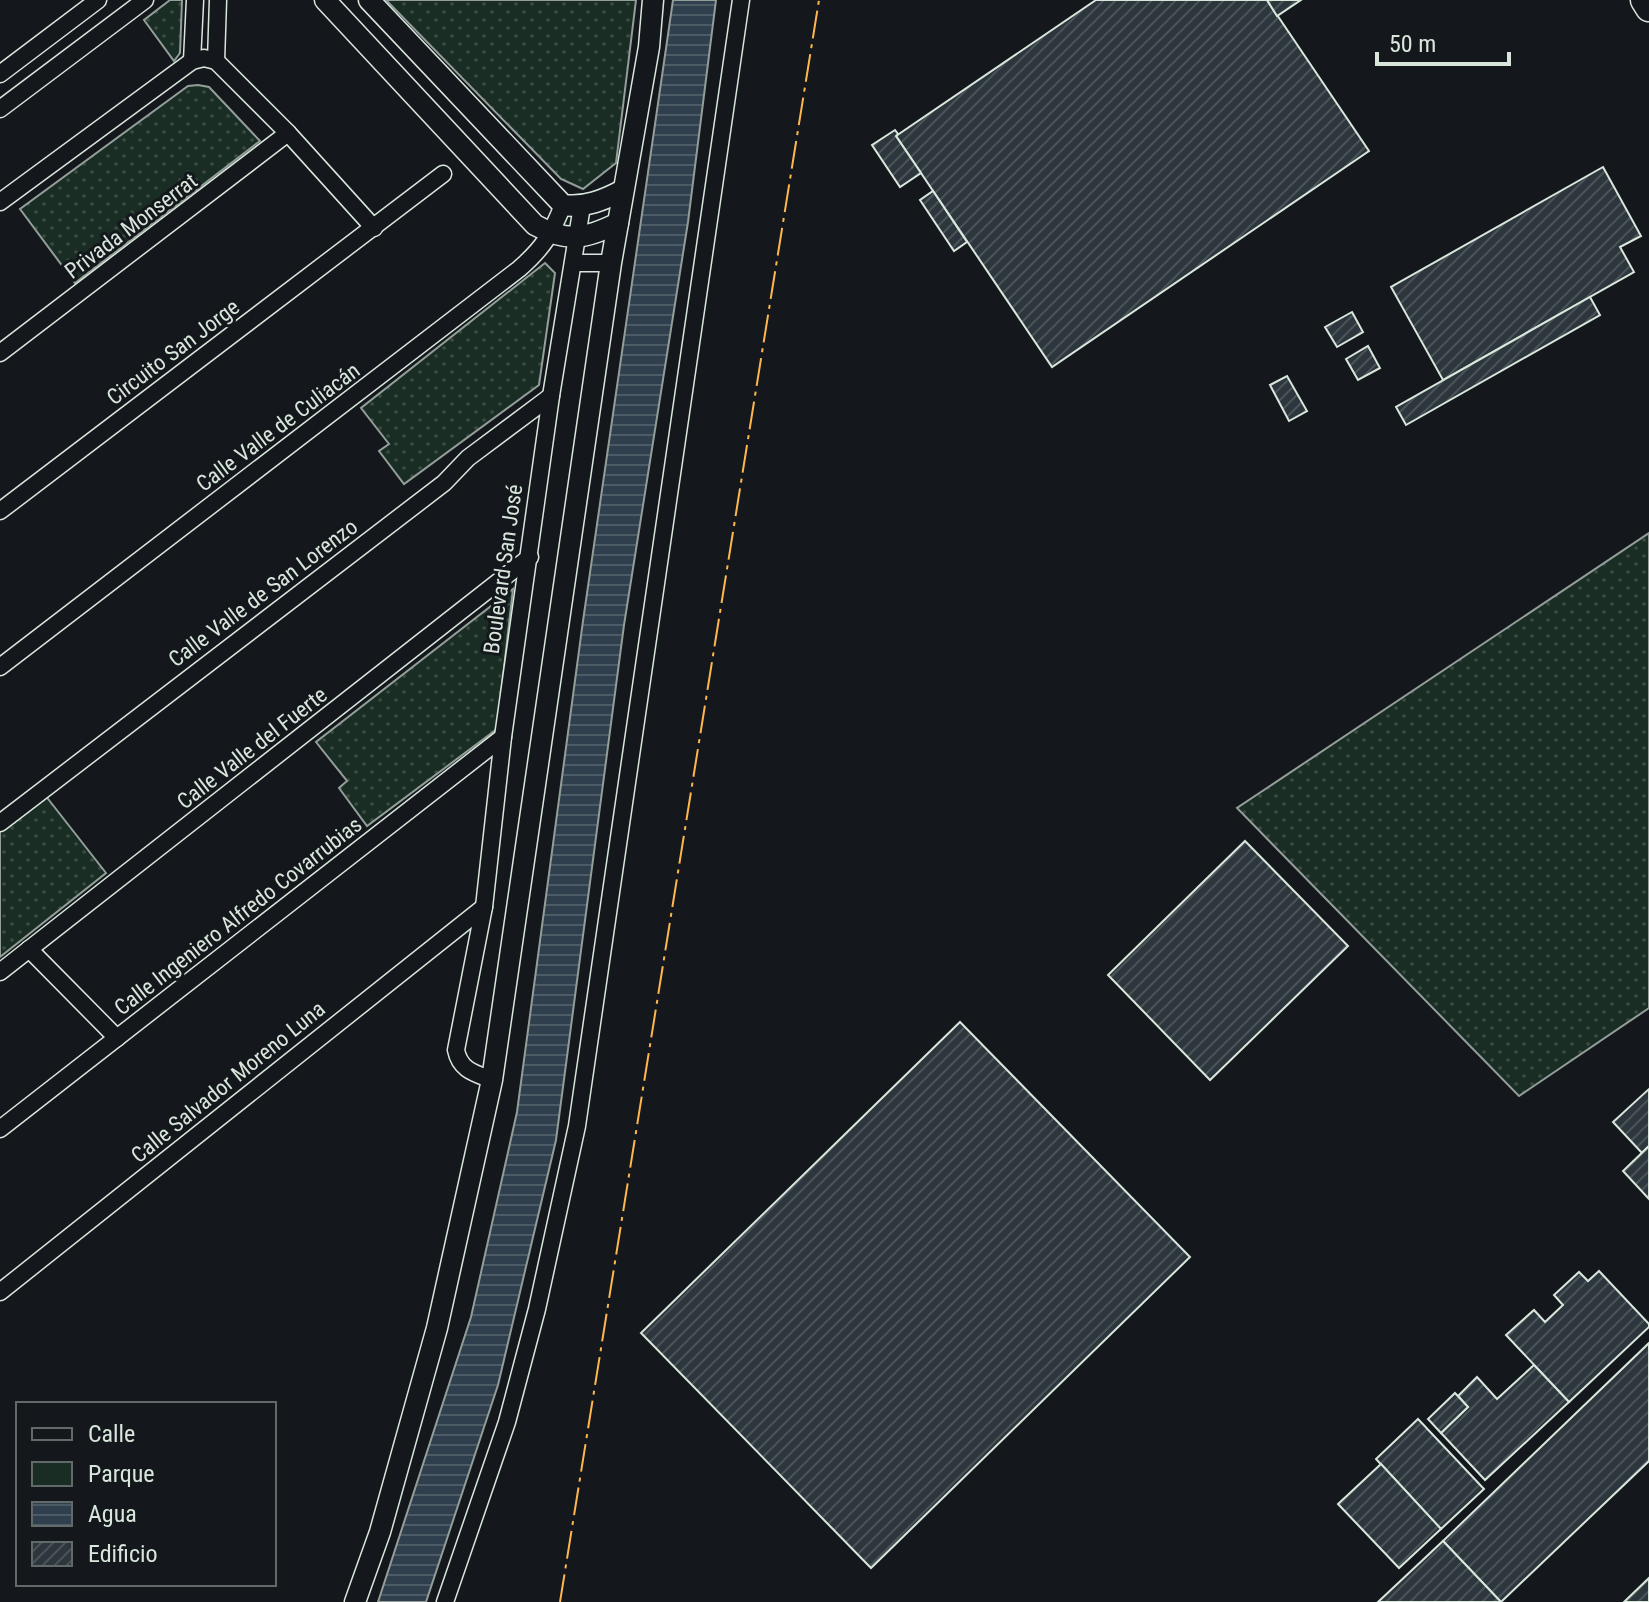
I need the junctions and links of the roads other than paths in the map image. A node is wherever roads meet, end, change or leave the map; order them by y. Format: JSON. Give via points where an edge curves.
{"nodes":[{"id":1,"x":98,"y":0,"type":"edge"},
{"id":2,"x":145,"y":0,"type":"edge"},
{"id":3,"x":325,"y":0,"type":"edge"},
{"id":4,"x":369,"y":0,"type":"edge"},
{"id":5,"x":653,"y":0,"type":"edge"},
{"id":6,"x":741,"y":0,"type":"edge"},
{"id":7,"x":1644,"y":0,"type":"edge"},
{"id":8,"x":195,"y":5,"type":"edge"},
{"id":9,"x":218,"y":5,"type":"edge"},
{"id":10,"x":1649,"y":8,"type":"edge"},
{"id":11,"x":192,"y":61,"type":"junction"},
{"id":12,"x":216,"y":61,"type":"junction"},
{"id":13,"x":0,"y":74,"type":"edge"},
{"id":14,"x":0,"y":109,"type":"edge"},
{"id":15,"x":288,"y":133,"type":"junction"},
{"id":16,"x":443,"y":174,"type":"dead end"},
{"id":17,"x":623,"y":190,"type":"junction"},
{"id":18,"x":0,"y":202,"type":"edge"},
{"id":19,"x":572,"y":205,"type":"junction"},
{"id":20,"x":618,"y":223,"type":"junction"},
{"id":21,"x":374,"y":228,"type":"junction"},
{"id":22,"x":552,"y":234,"type":"junction"},
{"id":23,"x":576,"y":238,"type":"junction"},
{"id":24,"x":573,"y":263,"type":"junction"},
{"id":25,"x":611,"y":263,"type":"junction"},
{"id":26,"x":0,"y":353,"type":"edge"},
{"id":27,"x":551,"y":396,"type":"junction"},
{"id":28,"x":0,"y":511,"type":"edge"},
{"id":29,"x":530,"y":557,"type":"junction"},
{"id":30,"x":0,"y":667,"type":"edge"},
{"id":31,"x":503,"y":737,"type":"junction"},
{"id":32,"x":0,"y":823,"type":"edge"},
{"id":33,"x":484,"y":907,"type":"junction"},
{"id":34,"x":29,"y":949,"type":"junction"},
{"id":35,"x":0,"y":972,"type":"edge"},
{"id":36,"x":117,"y":1038,"type":"junction"},
{"id":37,"x":492,"y":1080,"type":"junction"},
{"id":38,"x":0,"y":1129,"type":"edge"},
{"id":39,"x":0,"y":1292,"type":"edge"},
{"id":40,"x":355,"y":1602,"type":"edge"},
{"id":41,"x":445,"y":1602,"type":"edge"}],
"edges":[{"from":1,"to":13,"type":"street"},
{"from":2,"to":14,"type":"street"},
{"from":3,"to":22,"type":"street","via":[[535,225]]},
{"from":4,"to":19,"type":"street"},
{"from":5,"to":17,"type":"street"},
{"from":6,"to":41,"type":"street","via":[[577,1126],[507,1422]]},
{"from":7,"to":10,"type":"highway"},
{"from":8,"to":9,"type":"street"},
{"from":8,"to":11,"type":"street"},
{"from":9,"to":12,"type":"street"},
{"from":11,"to":12,"type":"street"},
{"from":11,"to":18,"type":"street"},
{"from":12,"to":15,"type":"street"},
{"from":15,"to":21,"type":"street"},
{"from":15,"to":26,"type":"street","name":"Privada Monserrat"},
{"from":16,"to":21,"type":"street","name":"Circuito San Jorge"},
{"from":17,"to":19,"type":"street","via":[[603,201]]},
{"from":17,"to":20,"type":"street"},
{"from":19,"to":22,"type":"street","name":"Calle Valle de Culiacán"},
{"from":19,"to":23,"type":"street","name":"Boulevard San José"},
{"from":20,"to":23,"type":"street"},
{"from":20,"to":25,"type":"street"},
{"from":21,"to":28,"type":"street","name":"Circuito San Jorge"},
{"from":22,"to":23,"type":"street"},
{"from":22,"to":30,"type":"street","name":"Calle Valle de Culiacán","via":[[519,269]]},
{"from":23,"to":24,"type":"street","name":"Boulevard San José"},
{"from":24,"to":25,"type":"street"},
{"from":24,"to":27,"type":"street","name":"Boulevard San José"},
{"from":25,"to":37,"type":"street"},
{"from":27,"to":29,"type":"street","name":"Boulevard San José"},
{"from":27,"to":32,"type":"street","name":"Calle Valle de San Lorenzo"},
{"from":29,"to":31,"type":"street","name":"Boulevard San José"},
{"from":29,"to":34,"type":"street","name":"Calle Valle del Fuerte"},
{"from":31,"to":33,"type":"street","name":"Boulevard San José"},
{"from":31,"to":36,"type":"street","name":"Calle Ingeniero Alfredo Covarrubias"},
{"from":33,"to":37,"type":"street","name":"Boulevard San José","via":[[456,1050],[467,1071]]},
{"from":33,"to":39,"type":"street","name":"Calle Salvador Moreno Luna"},
{"from":34,"to":35,"type":"street","name":"Calle Valle del Fuerte"},
{"from":34,"to":36,"type":"street"},
{"from":36,"to":38,"type":"street","name":"Calle Ingeniero Alfredo Covarrubias"},
{"from":37,"to":40,"type":"street","via":[[437,1328]]}]}
